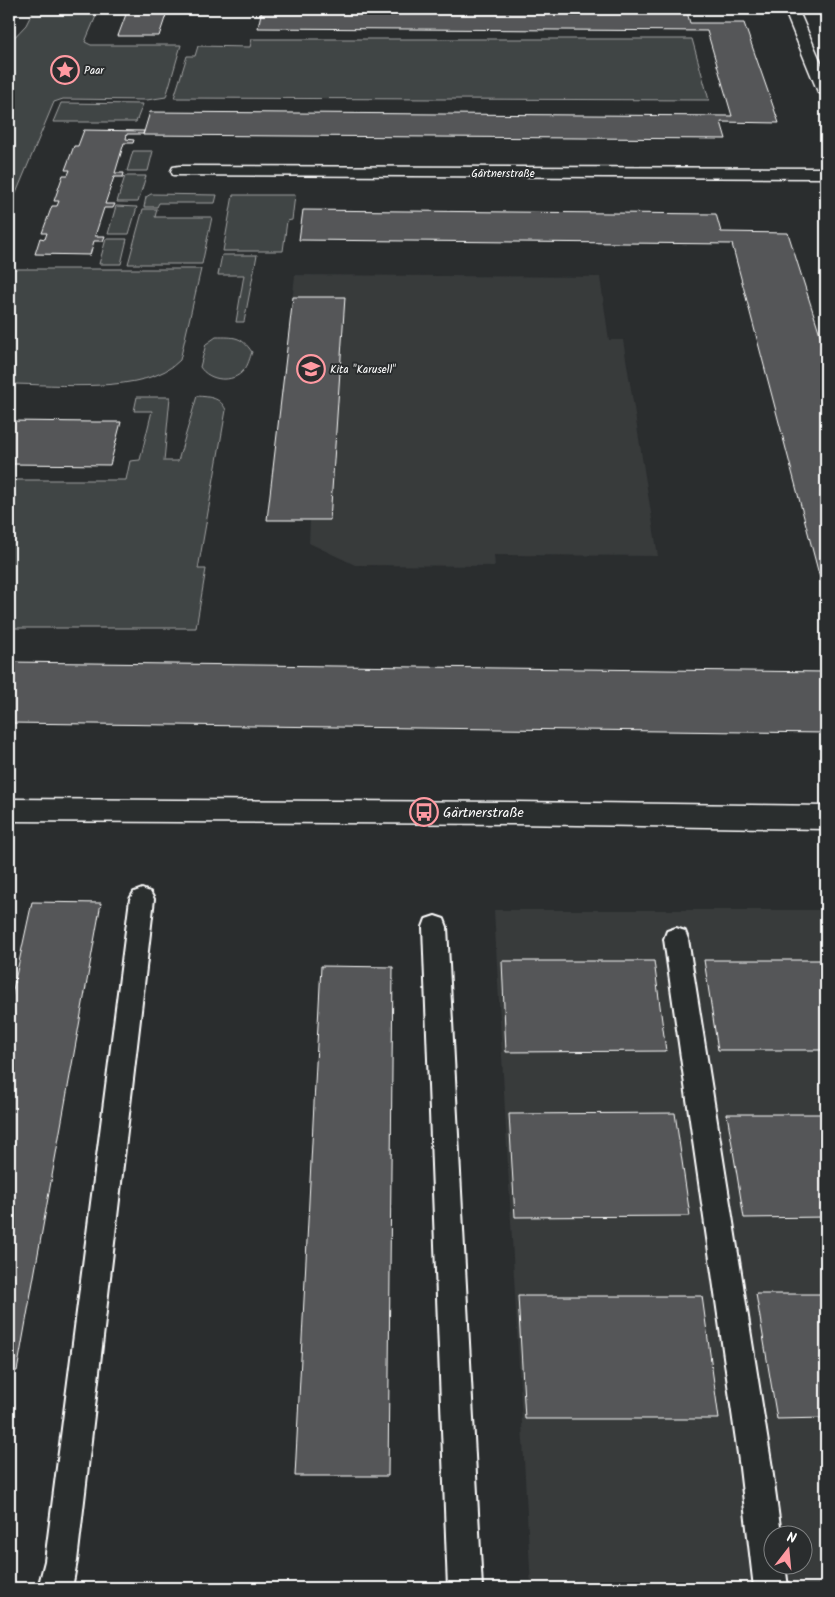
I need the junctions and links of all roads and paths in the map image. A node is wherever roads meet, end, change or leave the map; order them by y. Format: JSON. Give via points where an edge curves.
{"nodes":[{"id":1,"x":791,"y":9,"type":"edge"},
{"id":2,"x":826,"y":92,"type":"edge"},
{"id":3,"x":179,"y":172,"type":"dead end"},
{"id":4,"x":826,"y":173,"type":"edge"},
{"id":5,"x":9,"y":810,"type":"edge"},
{"id":6,"x":826,"y":818,"type":"edge"},
{"id":7,"x":142,"y":899,"type":"dead end"},
{"id":8,"x":435,"y":927,"type":"dead end"},
{"id":9,"x":676,"y":938,"type":"dead end"},
{"id":10,"x":55,"y":1588,"type":"edge"},
{"id":11,"x":465,"y":1588,"type":"edge"},
{"id":12,"x":771,"y":1588,"type":"edge"}],
"edges":[{"from":1,"to":2,"type":"street"},
{"from":3,"to":4,"type":"street","name":"Gärtnerstraße"},
{"from":5,"to":6,"type":"street"},
{"from":7,"to":10,"type":"lane"},
{"from":8,"to":11,"type":"lane"},
{"from":9,"to":12,"type":"lane","via":[[756,1468]]}]}
